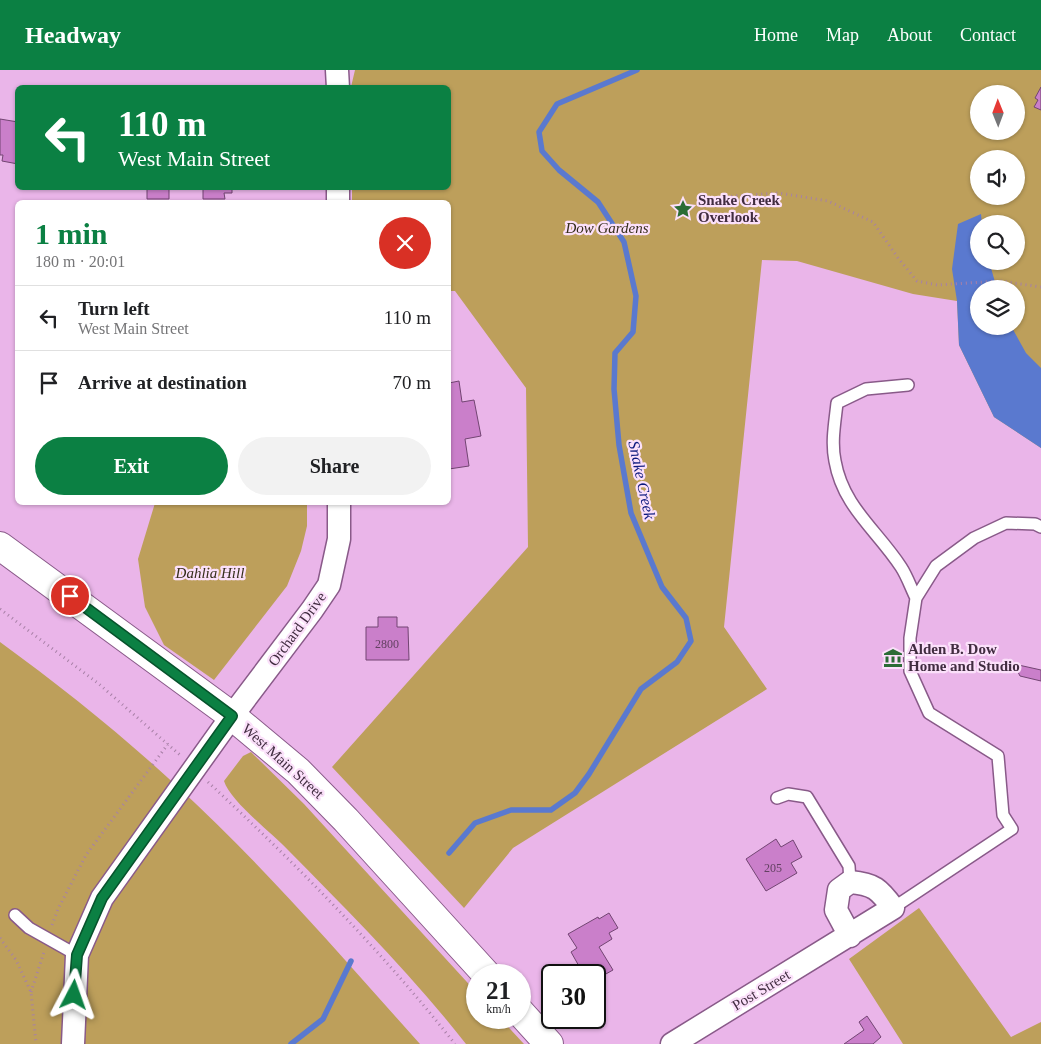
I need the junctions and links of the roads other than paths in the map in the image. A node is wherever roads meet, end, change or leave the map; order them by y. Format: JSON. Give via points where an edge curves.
{"nodes":[{"id":1,"x":338,"y":70,"type":"edge"},
{"id":2,"x":338,"y":85,"type":"edge"},
{"id":3,"x":908,"y":385,"type":"dead end"},
{"id":4,"x":339,"y":505,"type":"edge"},
{"id":5,"x":1041,"y":526,"type":"edge"},
{"id":6,"x":0,"y":546,"type":"edge"},
{"id":7,"x":916,"y":598,"type":"junction"},
{"id":8,"x":232,"y":716,"type":"junction"},
{"id":9,"x":777,"y":798,"type":"dead end"},
{"id":10,"x":850,"y":882,"type":"junction"},
{"id":11,"x":893,"y":908,"type":"junction"},
{"id":12,"x":15,"y":915,"type":"dead end"},
{"id":13,"x":850,"y":936,"type":"junction"},
{"id":14,"x":77,"y":955,"type":"junction"},
{"id":15,"x":477,"y":964,"type":"edge"},
{"id":16,"x":531,"y":1024,"type":"edge"},
{"id":17,"x":72,"y":1044,"type":"edge"},
{"id":18,"x":549,"y":1044,"type":"edge"},
{"id":19,"x":672,"y":1044,"type":"edge"}],
"edges":[{"from":1,"to":2,"type":"street"},
{"from":3,"to":7,"type":"lane","via":[[866,389],[837,403],[834,460],[842,487],[862,520],[901,567]]},
{"from":4,"to":8,"type":"street","name":"Orchard Drive","via":[[338,539],[329,585]]},
{"from":5,"to":7,"type":"lane","via":[[1006,524],[974,538],[936,566]]},
{"from":6,"to":8,"type":"street","name":"West Main Street"},
{"from":7,"to":11,"type":"lane","via":[[910,638],[910,671],[930,713],[998,756],[1003,815],[1012,829]]},
{"from":8,"to":14,"type":"street","name":"Orchard Drive","via":[[102,898]]},
{"from":8,"to":15,"type":"street","name":"West Main Street","via":[[298,771]]},
{"from":9,"to":10,"type":"lane","via":[[788,794],[807,797],[849,866]]},
{"from":10,"to":11,"type":"street","via":[[879,889]]},
{"from":10,"to":13,"type":"street","via":[[839,890],[836,910]]},
{"from":11,"to":13,"type":"street","name":"Post Street"},
{"from":12,"to":14,"type":"lane","via":[[29,928]]},
{"from":13,"to":19,"type":"street","name":"Post Street"},
{"from":14,"to":17,"type":"street"},
{"from":16,"to":18,"type":"street"}]}
